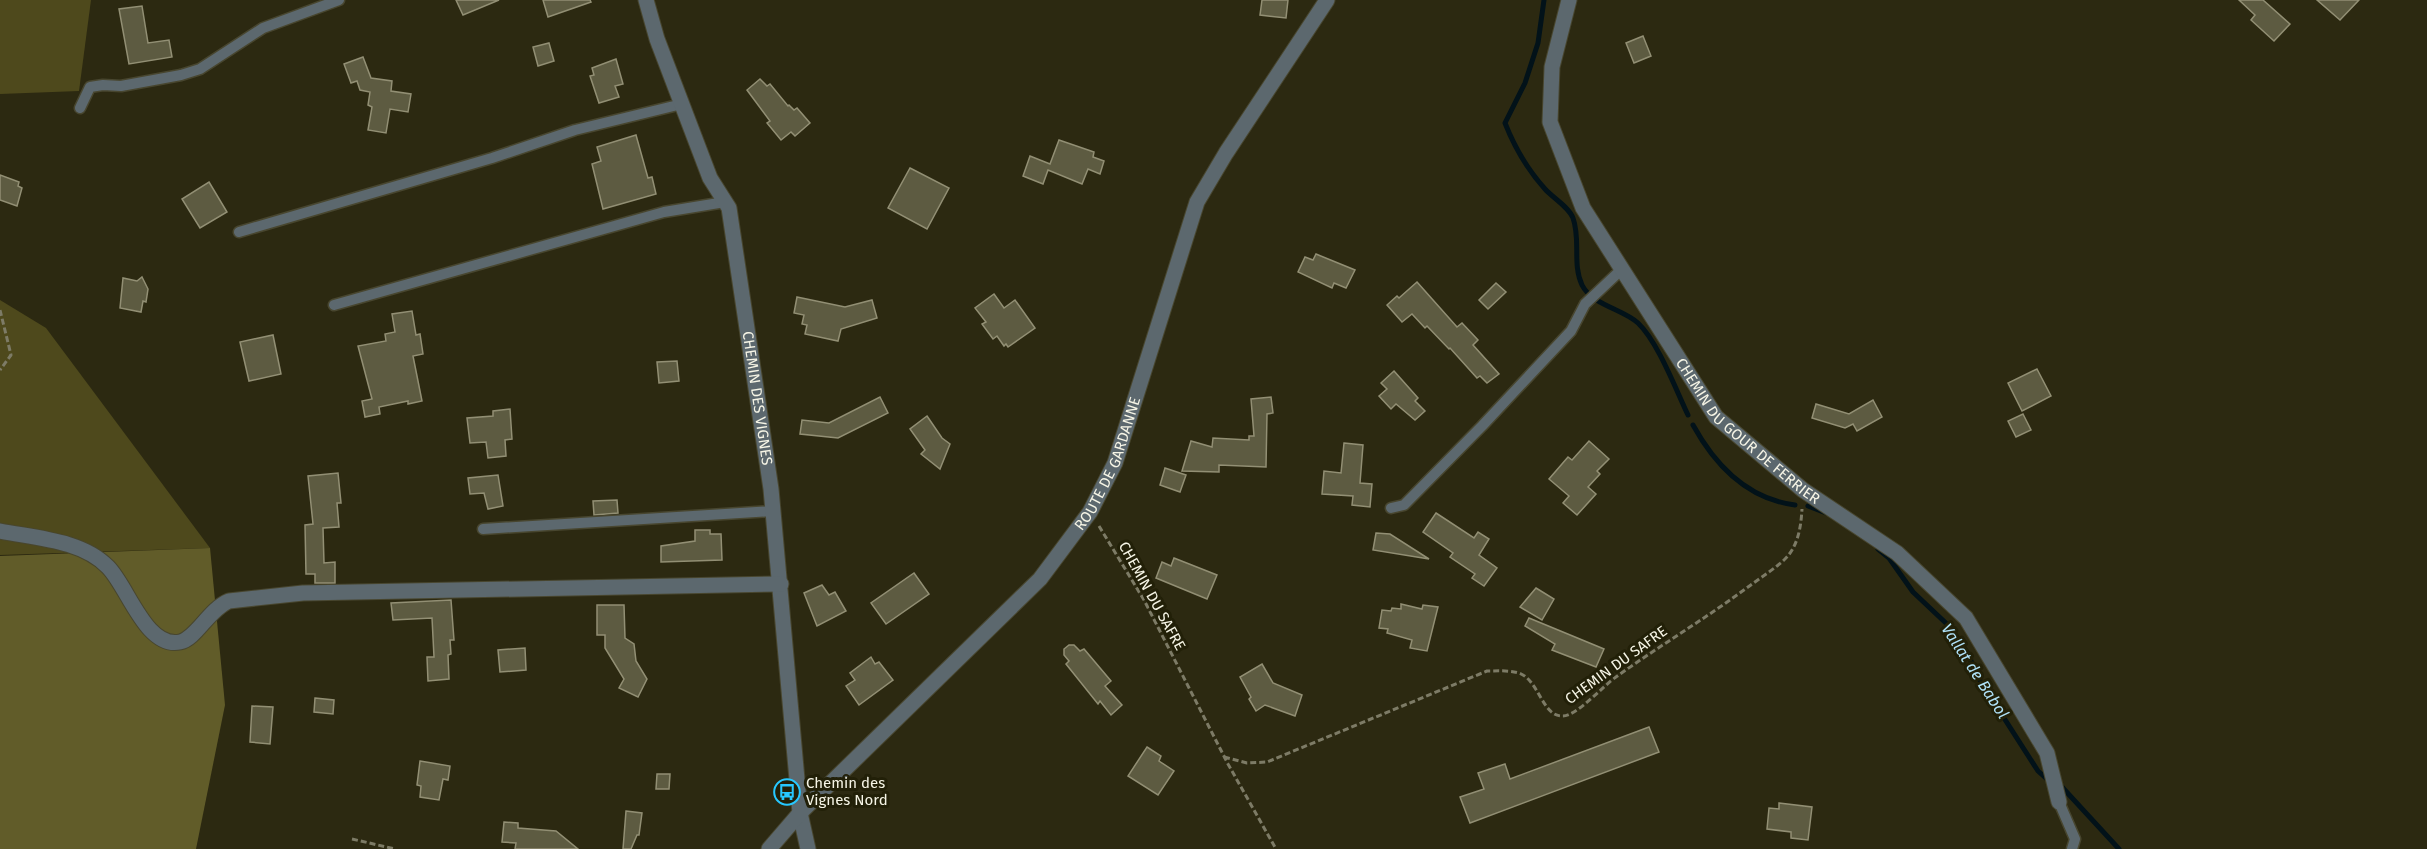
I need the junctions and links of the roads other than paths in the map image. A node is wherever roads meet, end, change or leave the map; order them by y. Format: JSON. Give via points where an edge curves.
{"nodes":[{"id":1,"x":339,"y":0,"type":"edge"},
{"id":2,"x":646,"y":0,"type":"edge"},
{"id":3,"x":1327,"y":0,"type":"edge"},
{"id":4,"x":1569,"y":0,"type":"edge"},
{"id":5,"x":682,"y":104,"type":"junction"},
{"id":6,"x":80,"y":108,"type":"dead end"},
{"id":7,"x":725,"y":202,"type":"junction"},
{"id":8,"x":240,"y":232,"type":"dead end"},
{"id":9,"x":1621,"y":270,"type":"junction"},
{"id":10,"x":334,"y":305,"type":"dead end"},
{"id":11,"x":1391,"y":508,"type":"dead end"},
{"id":12,"x":773,"y":511,"type":"junction"},
{"id":13,"x":483,"y":529,"type":"dead end"},
{"id":14,"x":0,"y":531,"type":"edge"},
{"id":15,"x":781,"y":584,"type":"junction"},
{"id":16,"x":2059,"y":802,"type":"joint"},
{"id":17,"x":800,"y":813,"type":"junction"},
{"id":18,"x":769,"y":849,"type":"edge"},
{"id":19,"x":808,"y":849,"type":"edge"},
{"id":20,"x":2073,"y":849,"type":"edge"}],
"edges":[{"from":1,"to":6,"type":"lane","via":[[263,28],[200,69],[121,86],[90,87]]},
{"from":2,"to":5,"type":"street","name":"CHEMIN DES VIGNES"},
{"from":3,"to":17,"type":"street","name":"ROUTE DE GARDANNE","via":[[1197,202],[1115,463],[1090,512],[1040,579]]},
{"from":4,"to":9,"type":"street","name":"CHEMIN DU GOUR DE FERRIER","via":[[1552,67],[1550,122],[1583,208]]},
{"from":5,"to":7,"type":"street","name":"CHEMIN DES VIGNES","via":[[710,178]]},
{"from":5,"to":8,"type":"lane","via":[[575,130]]},
{"from":7,"to":10,"type":"lane","via":[[664,212]]},
{"from":7,"to":12,"type":"street","name":"CHEMIN DES VIGNES","via":[[729,208]]},
{"from":9,"to":11,"type":"lane","via":[[1585,304],[1571,331],[1482,426],[1404,505]]},
{"from":9,"to":16,"type":"street","name":"CHEMIN DU GOUR DE FERRIER","via":[[1716,417],[1803,490],[1897,553],[1966,618],[2048,753]]},
{"from":12,"to":13,"type":"lane"},
{"from":12,"to":15,"type":"street","name":"CHEMIN DES VIGNES"},
{"from":14,"to":15,"type":"street","via":[[98,557],[117,578],[148,629],[170,642],[186,640],[208,615],[229,601],[303,593]]},
{"from":15,"to":17,"type":"street","name":"CHEMIN DES VIGNES"},
{"from":16,"to":20,"type":"lane","via":[[2075,839]]},
{"from":17,"to":18,"type":"street","name":"ROUTE DE GARDANNE"},
{"from":17,"to":19,"type":"street","name":"CHEMIN DES VIGNES"}]}
